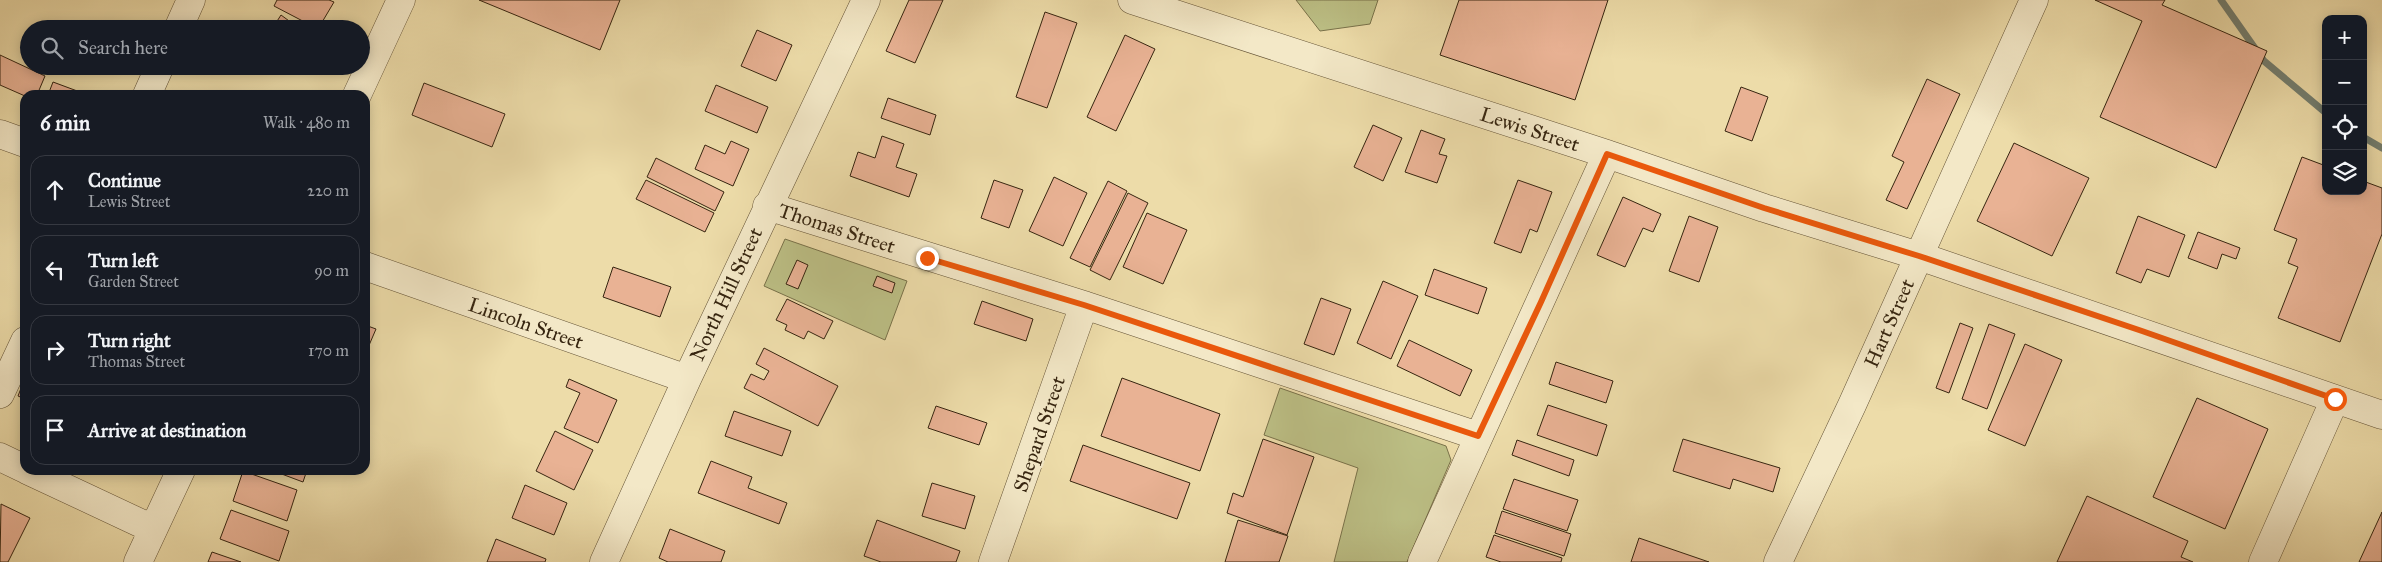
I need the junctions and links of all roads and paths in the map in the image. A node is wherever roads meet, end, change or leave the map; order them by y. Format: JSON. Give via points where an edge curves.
{"nodes":[{"id":1,"x":191,"y":0,"type":"edge"},
{"id":2,"x":401,"y":0,"type":"edge"},
{"id":3,"x":866,"y":0,"type":"edge"},
{"id":4,"x":1132,"y":0,"type":"edge"},
{"id":5,"x":2034,"y":0,"type":"edge"},
{"id":6,"x":182,"y":20,"type":"edge"},
{"id":7,"x":370,"y":67,"type":"edge"},
{"id":8,"x":156,"y":75,"type":"edge"},
{"id":9,"x":366,"y":75,"type":"edge"},
{"id":10,"x":149,"y":90,"type":"edge"},
{"id":11,"x":359,"y":90,"type":"edge"},
{"id":12,"x":0,"y":134,"type":"edge"},
{"id":13,"x":20,"y":142,"type":"edge"},
{"id":14,"x":1607,"y":154,"type":"junction"},
{"id":15,"x":767,"y":206,"type":"junction"},
{"id":16,"x":1919,"y":256,"type":"junction"},
{"id":17,"x":370,"y":268,"type":"edge"},
{"id":18,"x":1084,"y":305,"type":"junction"},
{"id":19,"x":20,"y":352,"type":"edge"},
{"id":20,"x":687,"y":379,"type":"junction"},
{"id":21,"x":0,"y":394,"type":"edge"},
{"id":22,"x":2335,"y":399,"type":"junction"},
{"id":23,"x":2382,"y":415,"type":"edge"},
{"id":24,"x":1478,"y":436,"type":"junction"},
{"id":25,"x":0,"y":457,"type":"edge"},
{"id":26,"x":20,"y":466,"type":"edge"},
{"id":27,"x":39,"y":475,"type":"edge"},
{"id":28,"x":179,"y":475,"type":"edge"},
{"id":29,"x":153,"y":529,"type":"junction"},
{"id":30,"x":138,"y":562,"type":"edge"},
{"id":31,"x":604,"y":562,"type":"edge"},
{"id":32,"x":993,"y":562,"type":"edge"},
{"id":33,"x":1422,"y":562,"type":"edge"},
{"id":34,"x":1778,"y":562,"type":"edge"},
{"id":35,"x":2263,"y":562,"type":"edge"}],
"edges":[{"from":1,"to":6,"type":"street"},
{"from":2,"to":7,"type":"street"},
{"from":3,"to":15,"type":"street","name":"North Hill Street"},
{"from":4,"to":14,"type":"street","name":"Lewis Street"},
{"from":5,"to":16,"type":"street","name":"Hart Street"},
{"from":8,"to":10,"type":"street"},
{"from":9,"to":11,"type":"street"},
{"from":12,"to":13,"type":"street"},
{"from":14,"to":16,"type":"street","name":"Lewis Street","via":[[1764,208]]},
{"from":14,"to":24,"type":"street"},
{"from":15,"to":18,"type":"street","name":"Thomas Street"},
{"from":15,"to":20,"type":"street","name":"North Hill Street"},
{"from":16,"to":22,"type":"street","name":"Lewis Street"},
{"from":16,"to":34,"type":"street","name":"Hart Street"},
{"from":17,"to":20,"type":"street","name":"Lincoln Street"},
{"from":18,"to":24,"type":"street","name":"Thomas Street"},
{"from":18,"to":32,"type":"street","name":"Shepard Street"},
{"from":19,"to":21,"type":"street"},
{"from":20,"to":31,"type":"street","name":"North Hill Street"},
{"from":22,"to":23,"type":"street","name":"Lewis Street"},
{"from":22,"to":35,"type":"street"},
{"from":24,"to":33,"type":"street"},
{"from":25,"to":26,"type":"street"},
{"from":27,"to":29,"type":"street"},
{"from":28,"to":29,"type":"street"},
{"from":29,"to":30,"type":"street"}]}
